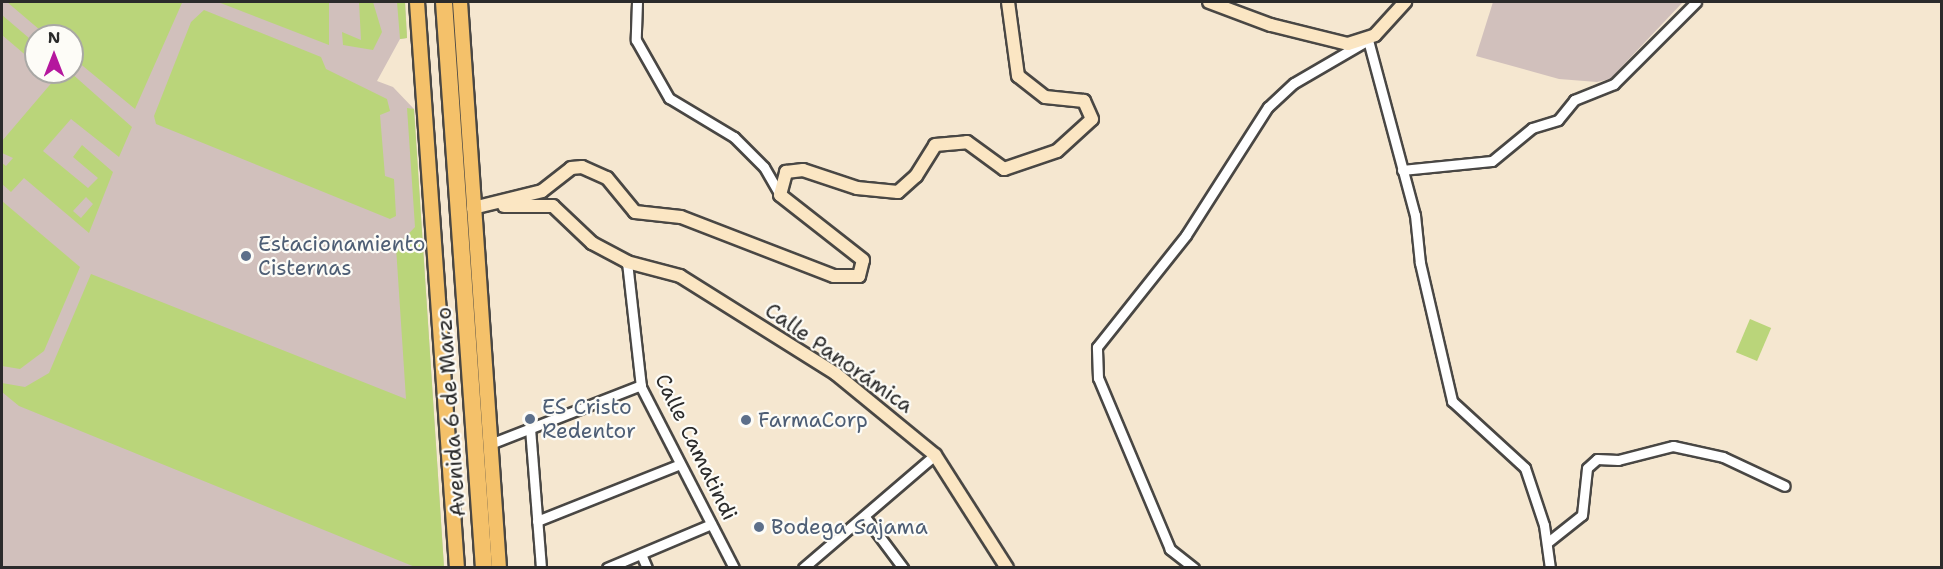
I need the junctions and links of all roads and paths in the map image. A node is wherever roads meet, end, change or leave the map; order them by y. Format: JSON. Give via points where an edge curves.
{"nodes":[{"id":1,"x":417,"y":2,"type":"edge"},
{"id":2,"x":433,"y":2,"type":"edge"},
{"id":3,"x":444,"y":2,"type":"edge"},
{"id":4,"x":460,"y":2,"type":"edge"},
{"id":5,"x":637,"y":2,"type":"edge"},
{"id":6,"x":1008,"y":2,"type":"edge"},
{"id":7,"x":1209,"y":2,"type":"edge"},
{"id":8,"x":1405,"y":2,"type":"edge"},
{"id":9,"x":1696,"y":2,"type":"edge"},
{"id":10,"x":1365,"y":41,"type":"junction"},
{"id":11,"x":1402,"y":170,"type":"junction"},
{"id":12,"x":780,"y":195,"type":"junction"},
{"id":13,"x":473,"y":208,"type":"junction"},
{"id":14,"x":627,"y":262,"type":"junction"},
{"id":15,"x":640,"y":385,"type":"junction"},
{"id":16,"x":530,"y":428,"type":"junction"},
{"id":17,"x":490,"y":444,"type":"junction"},
{"id":18,"x":935,"y":455,"type":"junction"},
{"id":19,"x":680,"y":464,"type":"junction"},
{"id":20,"x":1785,"y":486,"type":"dead end"},
{"id":21,"x":865,"y":517,"type":"junction"},
{"id":22,"x":537,"y":521,"type":"junction"},
{"id":23,"x":711,"y":524,"type":"junction"},
{"id":24,"x":1548,"y":542,"type":"junction"},
{"id":25,"x":640,"y":554,"type":"junction"},
{"id":26,"x":808,"y":566,"type":"edge"},
{"id":27,"x":457,"y":567,"type":"edge"},
{"id":28,"x":473,"y":567,"type":"edge"},
{"id":29,"x":484,"y":567,"type":"edge"},
{"id":30,"x":499,"y":567,"type":"edge"},
{"id":31,"x":541,"y":567,"type":"edge"},
{"id":32,"x":607,"y":567,"type":"edge"},
{"id":33,"x":647,"y":567,"type":"edge"},
{"id":34,"x":734,"y":567,"type":"edge"},
{"id":35,"x":903,"y":567,"type":"edge"},
{"id":36,"x":1008,"y":567,"type":"edge"},
{"id":37,"x":1194,"y":567,"type":"edge"},
{"id":38,"x":1550,"y":567,"type":"edge"}],
"edges":[{"from":1,"to":27,"type":"main road","name":"Avenida 6 de Marzo"},
{"from":2,"to":28,"type":"highway","name":"Avenida 6 de Marzo"},
{"from":3,"to":29,"type":"highway","name":"Avenida 6 de Marzo"},
{"from":4,"to":13,"type":"main road","name":"Avenida 6 de Marzo"},
{"from":5,"to":12,"type":"street","via":[[636,40],[669,98],[734,137],[764,167]]},
{"from":6,"to":12,"type":"street","via":[[1018,76],[1045,97],[1084,101],[1092,119],[1086,129],[1057,151],[1004,169],[967,142],[935,146],[916,177],[898,192],[857,188],[803,170],[786,172],[778,187]]},
{"from":7,"to":10,"type":"street","via":[[1329,42]]},
{"from":8,"to":10,"type":"street"},
{"from":9,"to":11,"type":"street","via":[[1614,84],[1574,100],[1558,120],[1532,128],[1492,161]]},
{"from":10,"to":11,"type":"street"},
{"from":10,"to":37,"type":"street","via":[[1294,83],[1268,107],[1186,235],[1097,347],[1098,378],[1170,549]]},
{"from":11,"to":24,"type":"street","via":[[1452,401],[1525,468]]},
{"from":12,"to":13,"type":"street","via":[[863,260],[863,272],[852,278],[834,276],[681,217],[635,212],[607,178],[582,167],[571,168],[542,191]]},
{"from":13,"to":14,"type":"street","via":[[553,206],[592,243]]},
{"from":13,"to":17,"type":"main road","name":"Avenida 6 de Marzo"},
{"from":14,"to":15,"type":"street","name":"Calle Camatindi"},
{"from":14,"to":18,"type":"street","name":"Calle Panorámica","via":[[680,276],[790,343],[889,413]]},
{"from":15,"to":16,"type":"street"},
{"from":15,"to":19,"type":"street","name":"Calle Camatindi"},
{"from":16,"to":17,"type":"street"},
{"from":16,"to":22,"type":"street"},
{"from":17,"to":30,"type":"main road","name":"Avenida 6 de Marzo"},
{"from":18,"to":21,"type":"street"},
{"from":18,"to":36,"type":"street","name":"Calle Panorámica"},
{"from":19,"to":22,"type":"street"},
{"from":19,"to":23,"type":"street","name":"Calle Camatindi"},
{"from":20,"to":24,"type":"street","via":[[1723,457],[1673,446],[1618,460],[1597,459],[1587,468],[1580,518]]},
{"from":21,"to":26,"type":"street"},
{"from":21,"to":35,"type":"street"},
{"from":22,"to":31,"type":"street"},
{"from":23,"to":25,"type":"street"},
{"from":23,"to":34,"type":"street","name":"Calle Camatindi"},
{"from":24,"to":38,"type":"street"},
{"from":25,"to":32,"type":"street"},
{"from":25,"to":33,"type":"street"}]}
